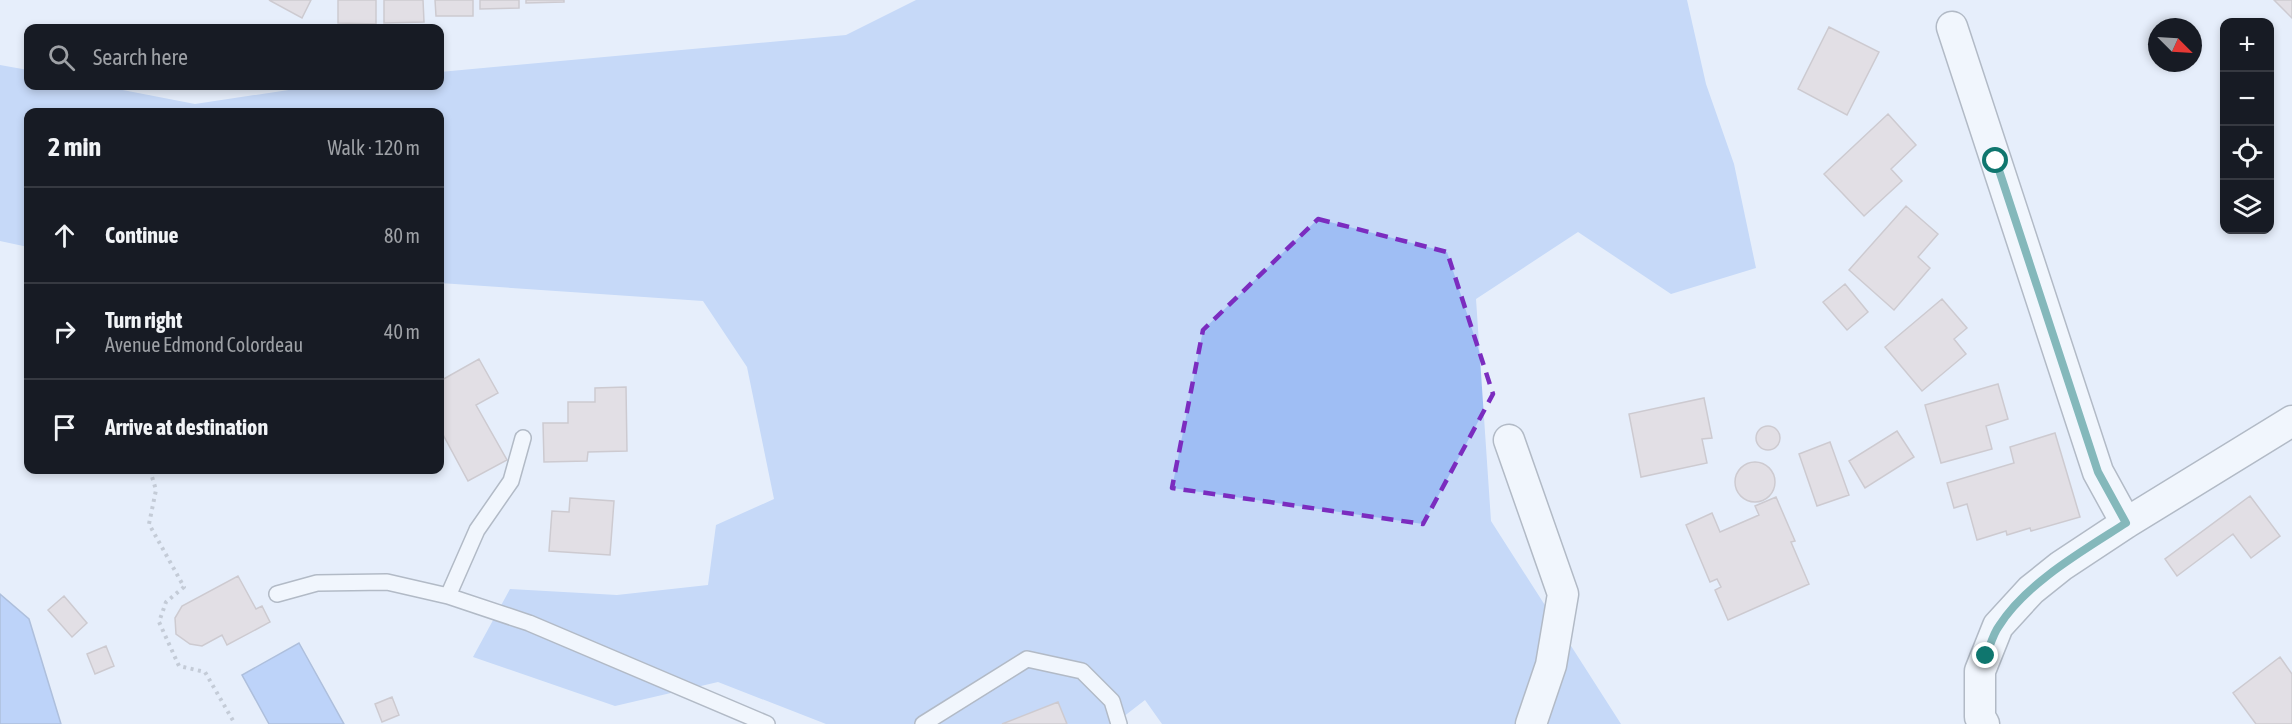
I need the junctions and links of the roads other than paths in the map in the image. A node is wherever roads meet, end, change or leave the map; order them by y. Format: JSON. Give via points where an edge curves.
{"nodes":[{"id":1,"x":1952,"y":27,"type":"dead end"},
{"id":2,"x":2292,"y":421,"type":"edge"},
{"id":3,"x":523,"y":438,"type":"dead end"},
{"id":4,"x":1509,"y":440,"type":"dead end"},
{"id":5,"x":2126,"y":523,"type":"junction"},
{"id":6,"x":277,"y":594,"type":"dead end"},
{"id":7,"x":448,"y":596,"type":"junction"},
{"id":8,"x":767,"y":724,"type":"edge"},
{"id":9,"x":923,"y":724,"type":"edge"},
{"id":10,"x":1119,"y":724,"type":"edge"},
{"id":11,"x":1531,"y":724,"type":"edge"},
{"id":12,"x":1984,"y":724,"type":"edge"}],
"edges":[{"from":1,"to":5,"type":"street","via":[[2098,472]]},
{"from":2,"to":5,"type":"street"},
{"from":3,"to":7,"type":"lane","via":[[511,482],[477,530]]},
{"from":4,"to":11,"type":"street","via":[[1563,594],[1551,666]]},
{"from":5,"to":12,"type":"street","via":[[2031,590],[1998,626],[1980,671],[1980,717]]},
{"from":6,"to":7,"type":"lane","via":[[317,583],[387,582]]},
{"from":7,"to":8,"type":"lane","via":[[529,623]]},
{"from":9,"to":10,"type":"lane","via":[[1027,659],[1082,671],[1112,701]]}]}
